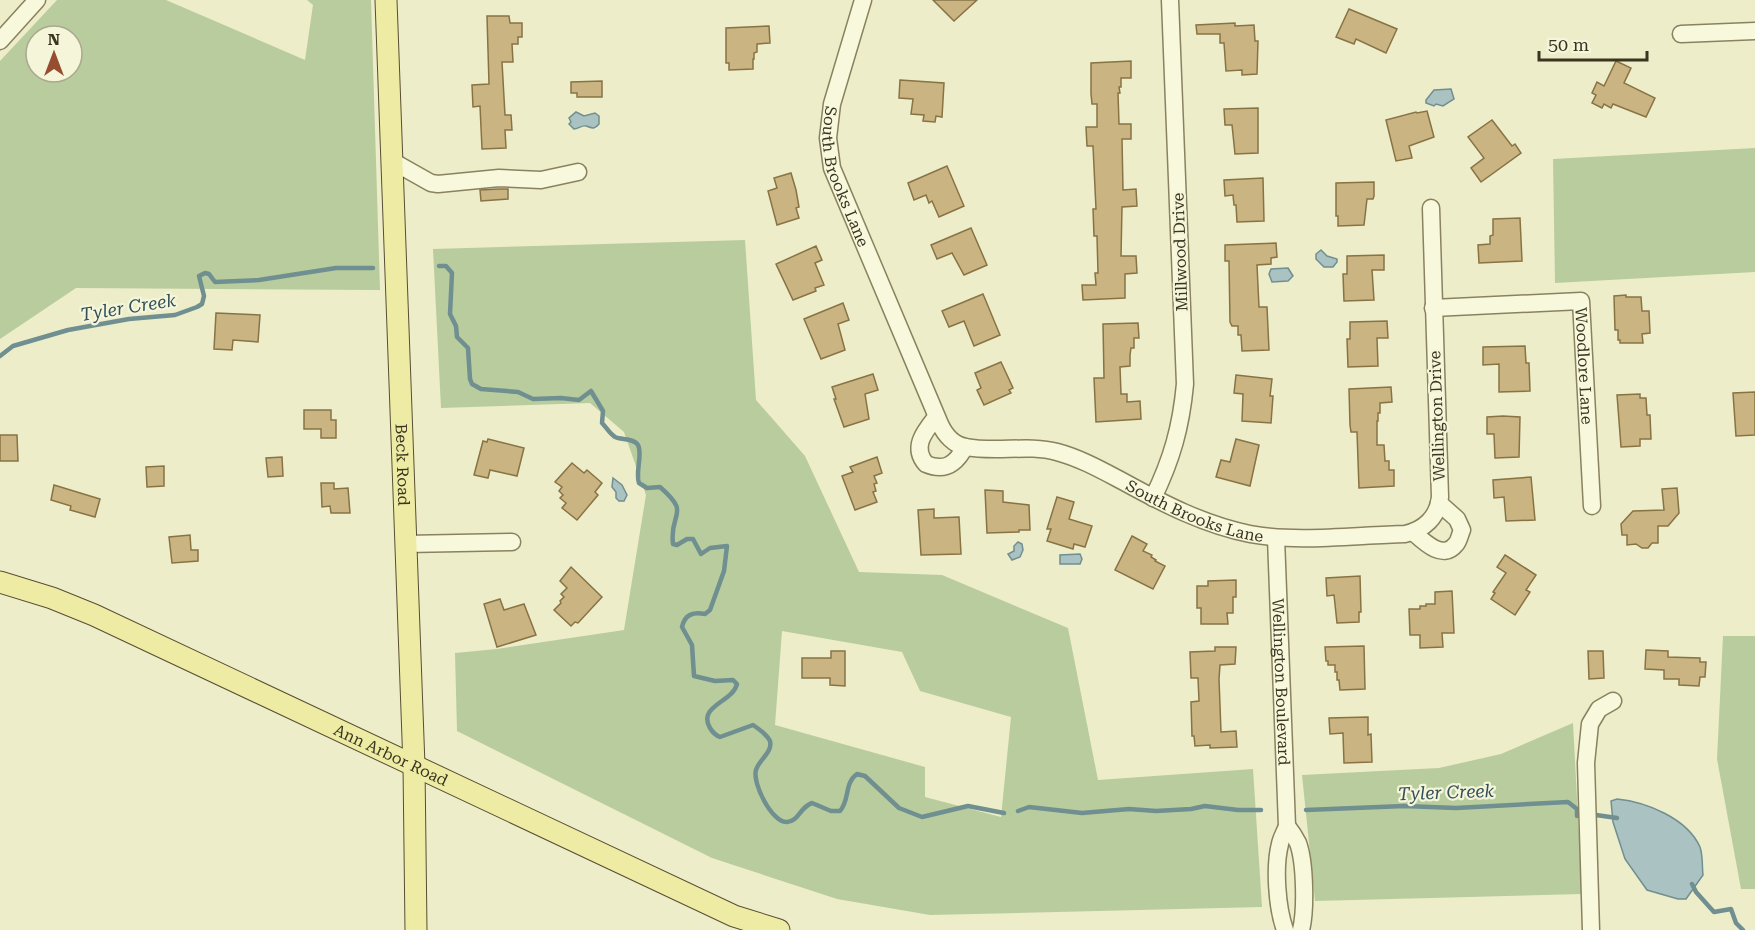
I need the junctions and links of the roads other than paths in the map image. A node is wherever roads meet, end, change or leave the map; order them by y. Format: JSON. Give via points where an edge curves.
{"nodes":[{"id":1,"x":37,"y":0,"type":"edge"},
{"id":2,"x":386,"y":0,"type":"edge"},
{"id":3,"x":863,"y":0,"type":"edge"},
{"id":4,"x":1170,"y":0,"type":"edge"},
{"id":5,"x":1755,"y":31,"type":"edge"},
{"id":6,"x":1681,"y":34,"type":"dead end"},
{"id":7,"x":0,"y":41,"type":"edge"},
{"id":8,"x":392,"y":161,"type":"junction"},
{"id":9,"x":578,"y":172,"type":"dead end"},
{"id":10,"x":1431,"y":208,"type":"dead end"},
{"id":11,"x":1433,"y":308,"type":"junction"},
{"id":12,"x":936,"y":417,"type":"junction"},
{"id":13,"x":965,"y":447,"type":"junction"},
{"id":14,"x":1153,"y":498,"type":"junction"},
{"id":15,"x":1439,"y":503,"type":"junction"},
{"id":16,"x":1592,"y":506,"type":"dead end"},
{"id":17,"x":1413,"y":532,"type":"junction"},
{"id":18,"x":1276,"y":538,"type":"junction"},
{"id":19,"x":512,"y":542,"type":"dead end"},
{"id":20,"x":406,"y":544,"type":"junction"},
{"id":21,"x":0,"y":582,"type":"edge"},
{"id":22,"x":1613,"y":701,"type":"dead end"},
{"id":23,"x":414,"y":766,"type":"junction"},
{"id":24,"x":1287,"y":826,"type":"junction"},
{"id":25,"x":416,"y":930,"type":"edge"},
{"id":26,"x":779,"y":930,"type":"edge"},
{"id":27,"x":1285,"y":930,"type":"edge"},
{"id":28,"x":1301,"y":930,"type":"edge"},
{"id":29,"x":1591,"y":930,"type":"edge"}],
"edges":[{"from":1,"to":7,"type":"street"},
{"from":2,"to":8,"type":"main road","name":"Beck Road"},
{"from":3,"to":12,"type":"street","name":"South Brooks Lane","via":[[832,104],[828,138],[832,168]]},
{"from":4,"to":14,"type":"street","name":"Millwood Drive","via":[[1185,384],[1175,445]]},
{"from":5,"to":6,"type":"street"},
{"from":8,"to":9,"type":"street","via":[[438,184],[499,178],[541,180]]},
{"from":8,"to":20,"type":"main road","name":"Beck Road"},
{"from":10,"to":11,"type":"street","name":"Wellington Drive"},
{"from":11,"to":15,"type":"street","name":"Wellington Drive"},
{"from":11,"to":16,"type":"street","name":"Woodlore Lane","via":[[1581,301]]},
{"from":12,"to":13,"type":"street","name":"South Brooks Lane","via":[[949,438]]},
{"from":12,"to":13,"type":"street","via":[[921,440],[922,460],[933,467],[947,466],[958,460]]},
{"from":13,"to":14,"type":"street","name":"South Brooks Lane","via":[[1058,452]]},
{"from":14,"to":18,"type":"street","name":"South Brooks Lane","via":[[1208,522]]},
{"from":15,"to":17,"type":"street","name":"Wellington Drive","via":[[1430,521]]},
{"from":15,"to":17,"type":"street","via":[[1457,519],[1462,530],[1456,545],[1445,551],[1436,550]]},
{"from":17,"to":18,"type":"street","name":"South Brooks Lane"},
{"from":18,"to":24,"type":"street","name":"Wellington Boulevard"},
{"from":19,"to":20,"type":"street"},
{"from":20,"to":23,"type":"main road","name":"Beck Road"},
{"from":21,"to":23,"type":"main road","name":"Ann Arbor Road","via":[[94,615]]},
{"from":22,"to":29,"type":"street","via":[[1599,709],[1590,724],[1586,763]]},
{"from":23,"to":25,"type":"main road","name":"Beck Road"},
{"from":23,"to":26,"type":"main road","name":"Ann Arbor Road","via":[[734,916]]},
{"from":24,"to":27,"type":"street","name":"Wellington Boulevard","via":[[1278,861],[1280,915]]},
{"from":24,"to":28,"type":"street","name":"Wellington Boulevard","via":[[1298,843],[1301,860],[1305,914]]}]}
